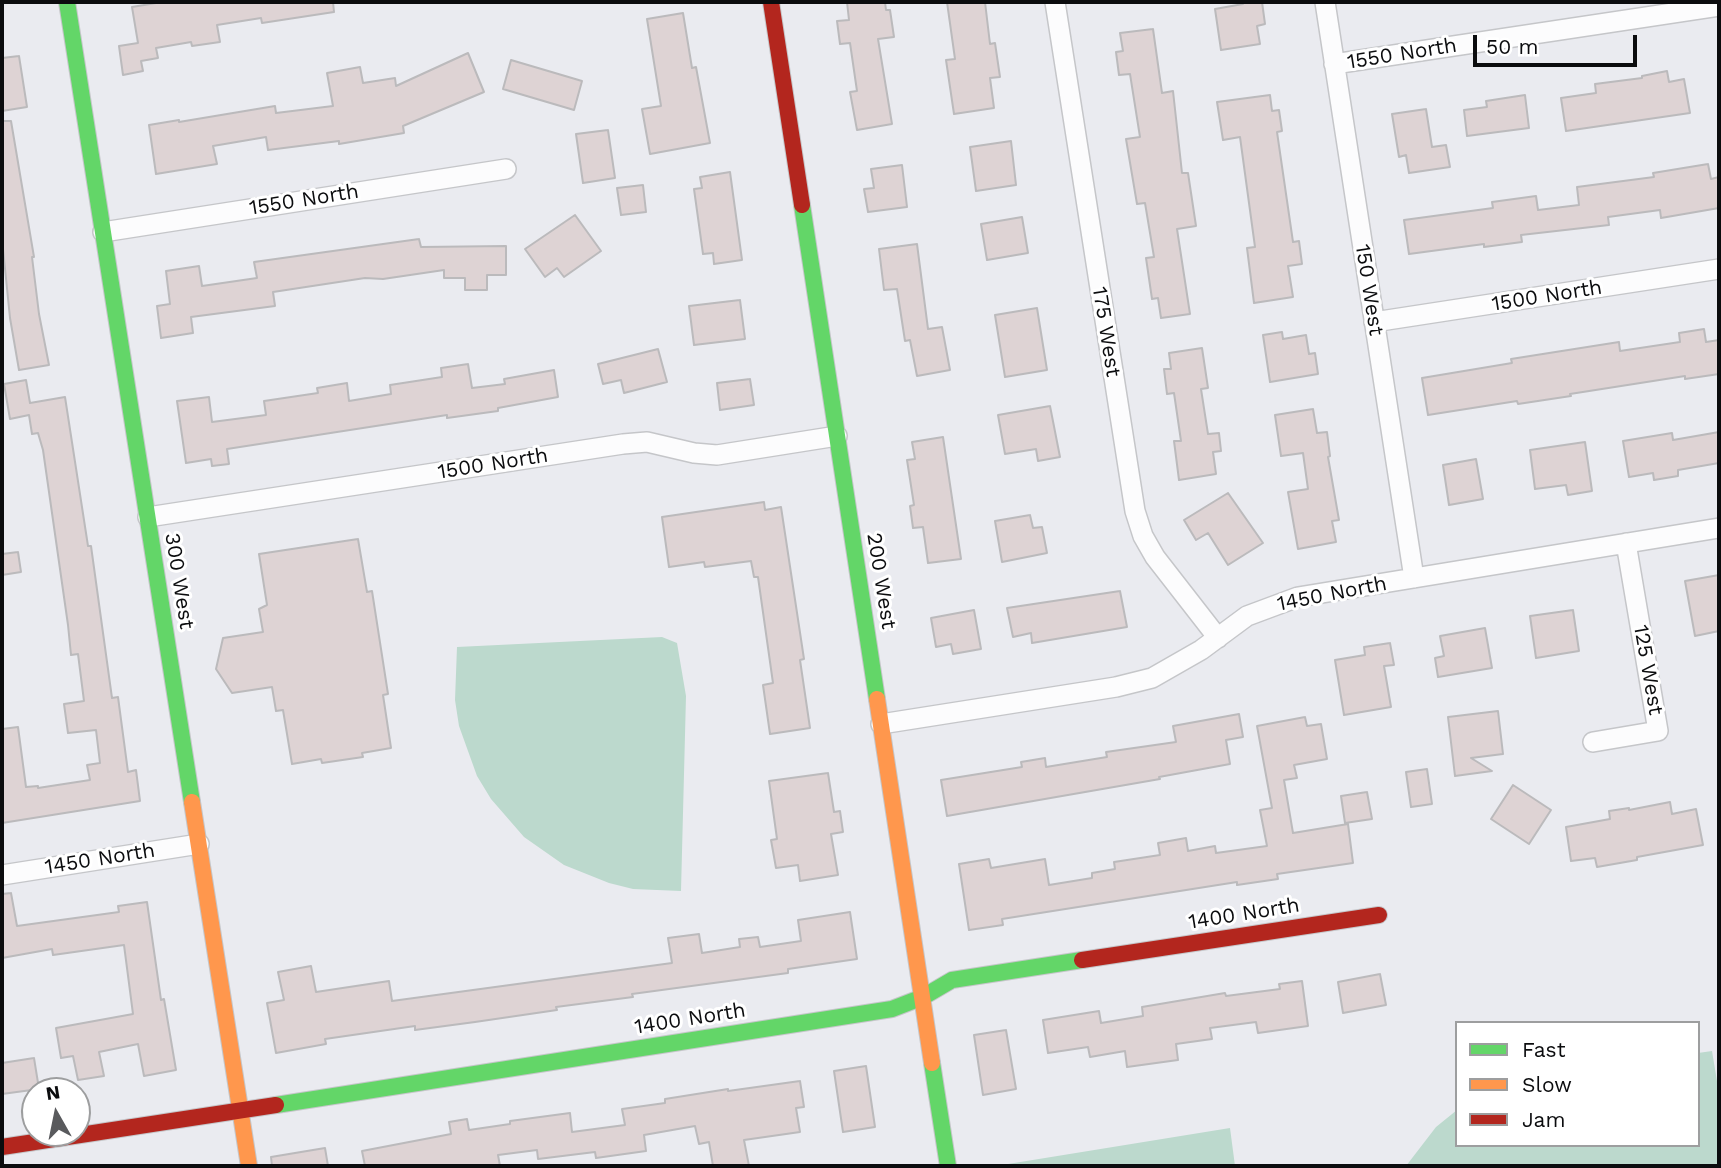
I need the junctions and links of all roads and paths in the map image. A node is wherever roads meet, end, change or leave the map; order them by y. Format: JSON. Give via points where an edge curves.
{"nodes":[{"id":1,"x":67,"y":2,"type":"edge"},
{"id":2,"x":771,"y":2,"type":"edge"},
{"id":3,"x":1055,"y":2,"type":"edge"},
{"id":4,"x":1325,"y":2,"type":"edge"},
{"id":5,"x":1719,"y":6,"type":"edge"},
{"id":6,"x":1334,"y":64,"type":"junction"},
{"id":7,"x":506,"y":169,"type":"dead end"},
{"id":8,"x":103,"y":232,"type":"junction"},
{"id":9,"x":1719,"y":269,"type":"edge"},
{"id":10,"x":1374,"y":322,"type":"junction"},
{"id":11,"x":837,"y":436,"type":"junction"},
{"id":12,"x":148,"y":517,"type":"junction"},
{"id":13,"x":1719,"y":528,"type":"edge"},
{"id":14,"x":1626,"y":543,"type":"junction"},
{"id":15,"x":1414,"y":578,"type":"junction"},
{"id":16,"x":1218,"y":638,"type":"junction"},
{"id":17,"x":881,"y":724,"type":"junction"},
{"id":18,"x":1593,"y":742,"type":"dead end"},
{"id":19,"x":199,"y":844,"type":"junction"},
{"id":20,"x":2,"y":875,"type":"edge"},
{"id":21,"x":1378,"y":915,"type":"dead end"},
{"id":22,"x":923,"y":997,"type":"junction"},
{"id":23,"x":240,"y":1110,"type":"junction"},
{"id":24,"x":2,"y":1147,"type":"edge"},
{"id":25,"x":249,"y":1166,"type":"edge"},
{"id":26,"x":948,"y":1166,"type":"edge"}],
"edges":[{"from":1,"to":8,"type":"street","name":"300 West"},
{"from":2,"to":11,"type":"street","name":"200 West"},
{"from":3,"to":16,"type":"street","name":"175 West","via":[[1135,511],[1155,557]]},
{"from":4,"to":6,"type":"street","name":"150 West"},
{"from":5,"to":6,"type":"street","name":"1550 North"},
{"from":6,"to":10,"type":"street","name":"150 West"},
{"from":7,"to":8,"type":"street","name":"1550 North"},
{"from":8,"to":12,"type":"street","name":"300 West"},
{"from":9,"to":10,"type":"street","name":"1500 North"},
{"from":10,"to":15,"type":"street","name":"150 West"},
{"from":11,"to":12,"type":"street","name":"1500 North","via":[[718,455],[647,442],[623,444]]},
{"from":11,"to":17,"type":"street","name":"200 West"},
{"from":12,"to":19,"type":"street","name":"300 West"},
{"from":13,"to":14,"type":"street","name":"1450 North"},
{"from":14,"to":15,"type":"street","name":"1450 North"},
{"from":14,"to":18,"type":"street","name":"125 West","via":[[1658,731]]},
{"from":15,"to":16,"type":"street","name":"1450 North","via":[[1298,597],[1247,616]]},
{"from":16,"to":17,"type":"street","name":"1450 North","via":[[1170,669],[1134,683]]},
{"from":17,"to":22,"type":"street","name":"200 West"},
{"from":19,"to":20,"type":"street","name":"1450 North"},
{"from":19,"to":23,"type":"street","name":"300 West"},
{"from":21,"to":22,"type":"street","name":"1400 North","via":[[952,980]]},
{"from":22,"to":23,"type":"street","name":"1400 North","via":[[892,1009]]},
{"from":22,"to":26,"type":"street","name":"200 West"},
{"from":23,"to":24,"type":"street","name":"1400 North"},
{"from":23,"to":25,"type":"street","name":"300 West"}]}
